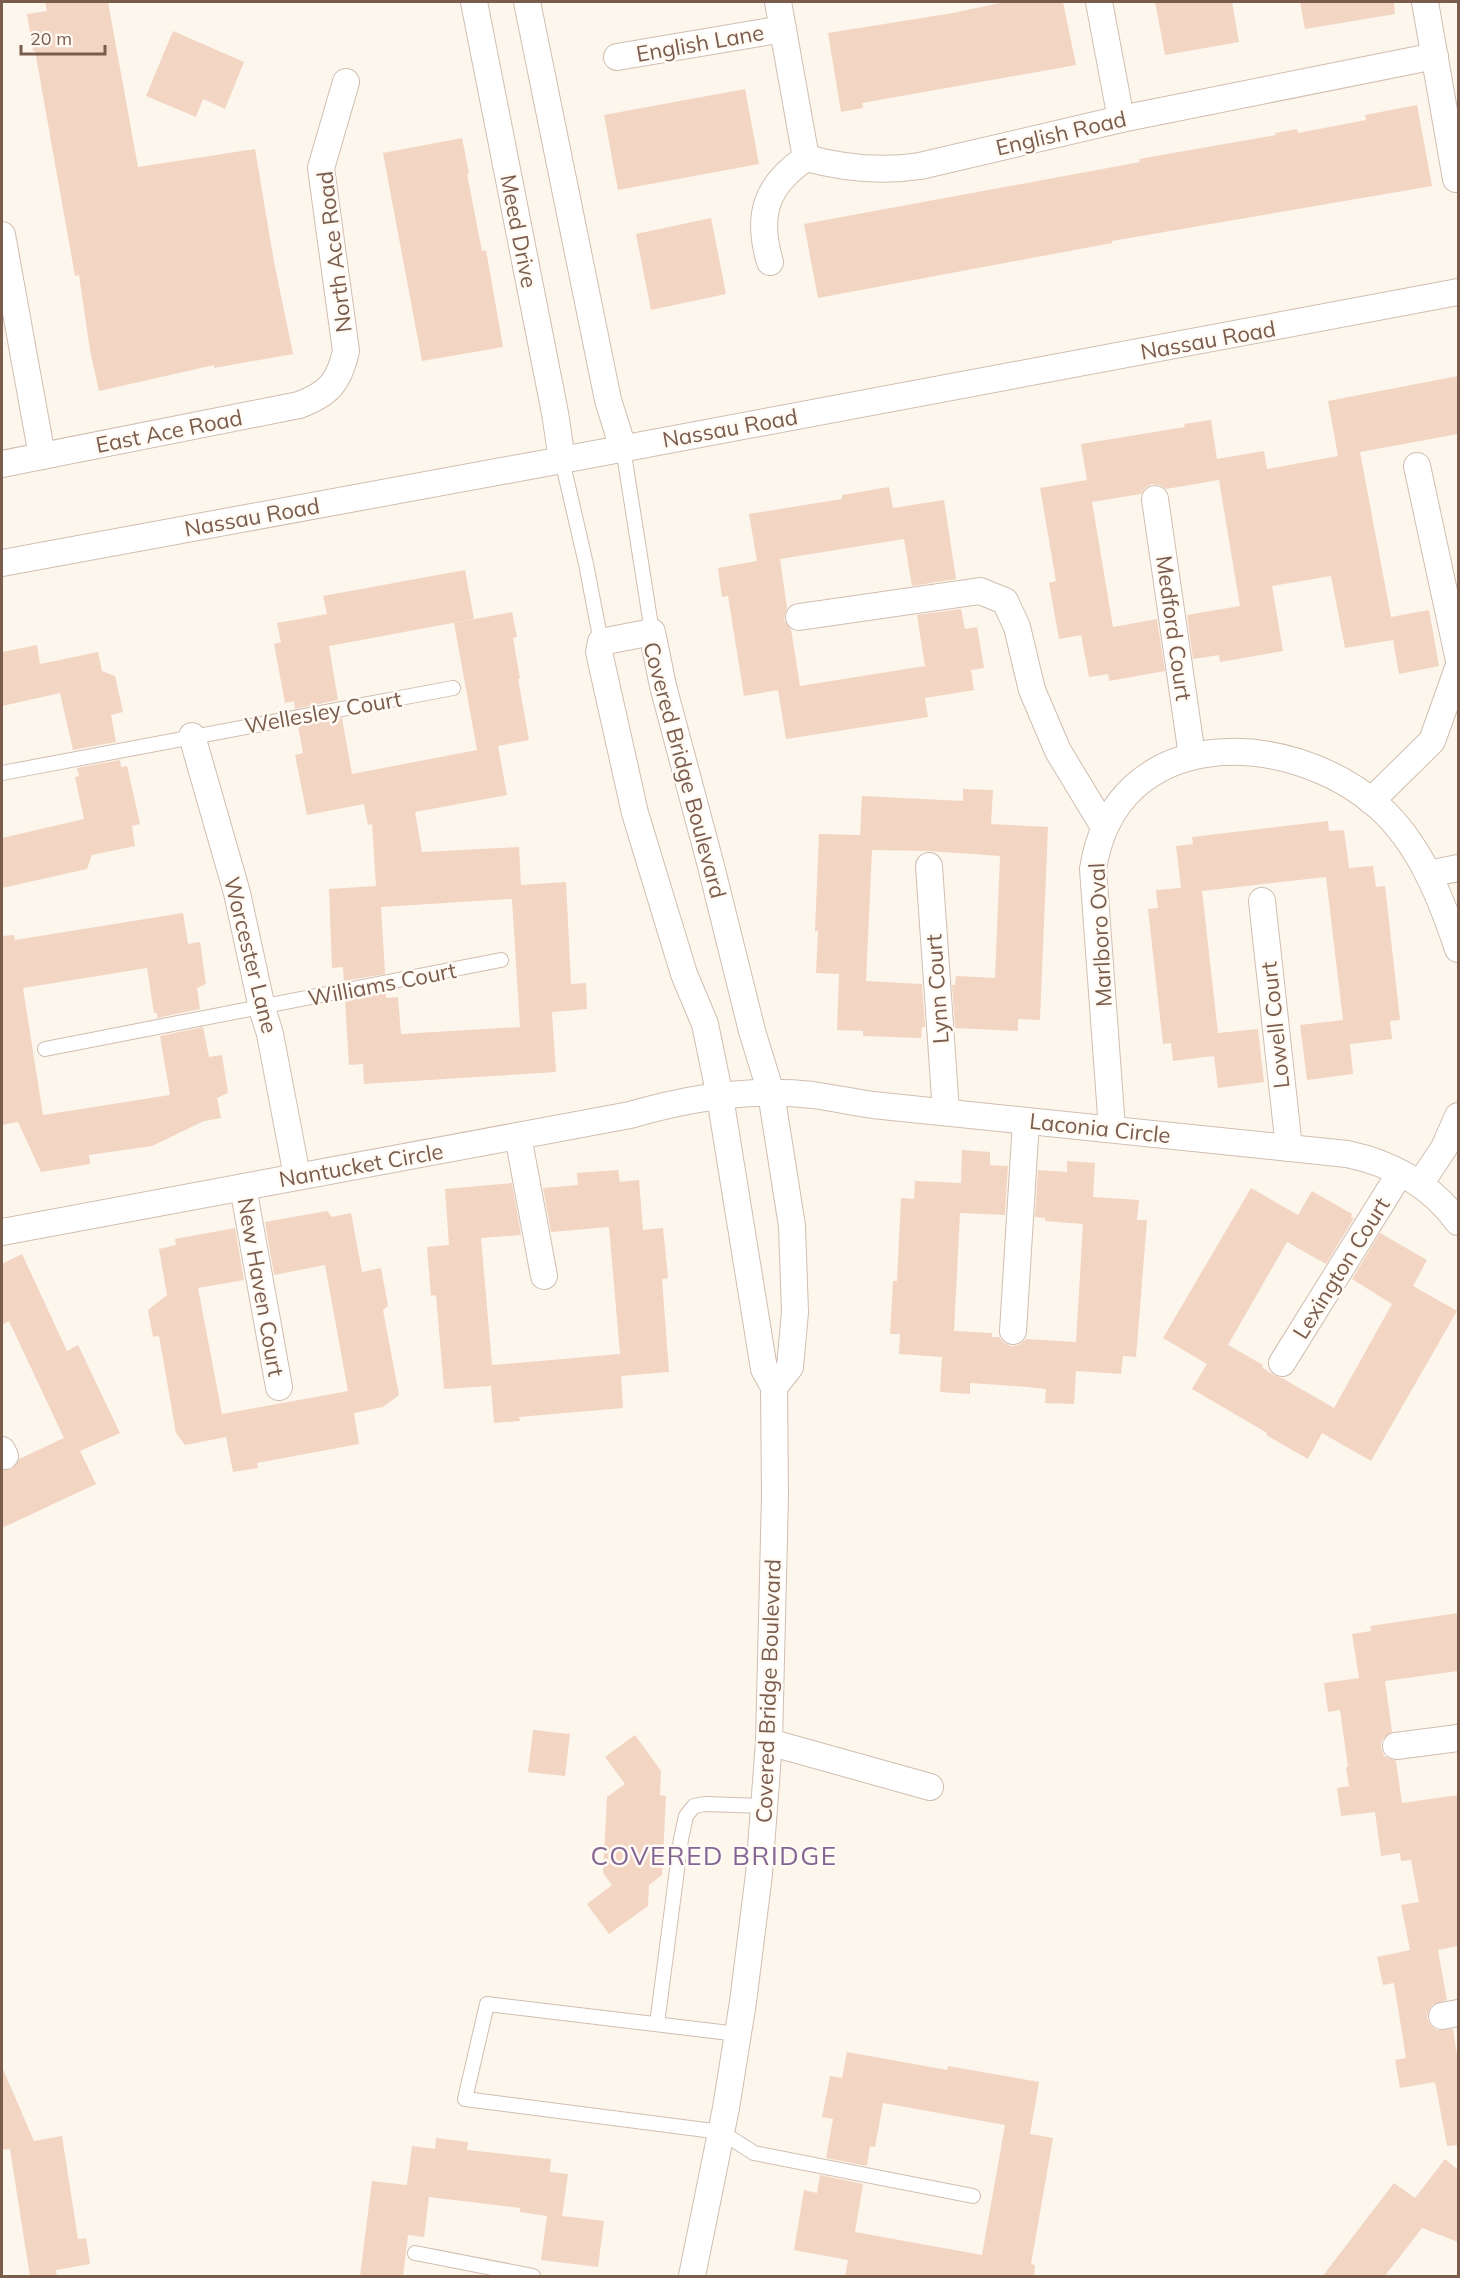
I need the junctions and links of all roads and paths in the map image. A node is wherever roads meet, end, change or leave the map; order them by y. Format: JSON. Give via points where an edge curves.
{"nodes":[{"id":1,"x":474,"y":2,"type":"edge"},
{"id":2,"x":527,"y":2,"type":"edge"},
{"id":3,"x":778,"y":2,"type":"edge"},
{"id":4,"x":1099,"y":2,"type":"edge"},
{"id":5,"x":1425,"y":2,"type":"edge"},
{"id":6,"x":783,"y":29,"type":"junction"},
{"id":7,"x":1436,"y":56,"type":"junction"},
{"id":8,"x":617,"y":57,"type":"dead end"},
{"id":9,"x":346,"y":82,"type":"dead end"},
{"id":10,"x":1121,"y":119,"type":"junction"},
{"id":11,"x":806,"y":158,"type":"junction"},
{"id":12,"x":1456,"y":179,"type":"dead end"},
{"id":13,"x":2,"y":235,"type":"edge"},
{"id":14,"x":770,"y":262,"type":"dead end"},
{"id":15,"x":1458,"y":292,"type":"edge"},
{"id":16,"x":332,"y":386,"type":"joint"},
{"id":17,"x":622,"y":448,"type":"junction"},
{"id":18,"x":42,"y":456,"type":"junction"},
{"id":19,"x":562,"y":460,"type":"junction"},
{"id":20,"x":2,"y":464,"type":"edge"},
{"id":21,"x":1417,"y":466,"type":"dead end"},
{"id":22,"x":1155,"y":499,"type":"dead end"},
{"id":23,"x":2,"y":563,"type":"edge"},
{"id":24,"x":799,"y":618,"type":"dead end"},
{"id":25,"x":652,"y":632,"type":"junction"},
{"id":26,"x":601,"y":642,"type":"junction"},
{"id":27,"x":1458,"y":656,"type":"edge"},
{"id":28,"x":1458,"y":668,"type":"edge"},
{"id":29,"x":453,"y":688,"type":"dead end"},
{"id":30,"x":192,"y":736,"type":"junction"},
{"id":31,"x":1192,"y":756,"type":"junction"},
{"id":32,"x":2,"y":773,"type":"edge"},
{"id":33,"x":1371,"y":801,"type":"junction"},
{"id":34,"x":1104,"y":827,"type":"junction"},
{"id":35,"x":929,"y":866,"type":"dead end"},
{"id":36,"x":1458,"y":868,"type":"edge"},
{"id":37,"x":1428,"y":874,"type":"junction"},
{"id":38,"x":1262,"y":901,"type":"dead end"},
{"id":39,"x":1458,"y":949,"type":"edge"},
{"id":40,"x":501,"y":960,"type":"dead end"},
{"id":41,"x":262,"y":1008,"type":"junction"},
{"id":42,"x":45,"y":1050,"type":"dead end"},
{"id":43,"x":771,"y":1093,"type":"junction"},
{"id":44,"x":720,"y":1098,"type":"junction"},
{"id":45,"x":946,"y":1112,"type":"junction"},
{"id":46,"x":1458,"y":1116,"type":"edge"},
{"id":47,"x":1026,"y":1121,"type":"junction"},
{"id":48,"x":1112,"y":1130,"type":"junction"},
{"id":49,"x":518,"y":1136,"type":"junction"},
{"id":50,"x":1451,"y":1147,"type":"edge"},
{"id":51,"x":1289,"y":1148,"type":"junction"},
{"id":52,"x":297,"y":1176,"type":"junction"},
{"id":53,"x":1410,"y":1178,"type":"junction"},
{"id":54,"x":243,"y":1187,"type":"junction"},
{"id":55,"x":1458,"y":1222,"type":"edge"},
{"id":56,"x":2,"y":1232,"type":"edge"},
{"id":57,"x":544,"y":1276,"type":"dead end"},
{"id":58,"x":1013,"y":1331,"type":"dead end"},
{"id":59,"x":1282,"y":1363,"type":"dead end"},
{"id":60,"x":279,"y":1387,"type":"dead end"},
{"id":61,"x":774,"y":1387,"type":"junction"},
{"id":62,"x":1458,"y":1738,"type":"edge"},
{"id":63,"x":769,"y":1742,"type":"junction"},
{"id":64,"x":1396,"y":1746,"type":"dead end"},
{"id":65,"x":930,"y":1787,"type":"dead end"},
{"id":66,"x":764,"y":1806,"type":"junction"},
{"id":67,"x":657,"y":2024,"type":"junction"},
{"id":68,"x":738,"y":2034,"type":"junction"},
{"id":69,"x":721,"y":2132,"type":"junction"},
{"id":70,"x":973,"y":2196,"type":"dead end"},
{"id":71,"x":415,"y":2253,"type":"dead end"},
{"id":72,"x":533,"y":2277,"type":"edge"},
{"id":73,"x":692,"y":2277,"type":"edge"}],
"edges":[{"from":1,"to":19,"type":"street","name":"Meed Drive"},
{"from":2,"to":17,"type":"street","via":[[608,400]]},
{"from":3,"to":6,"type":"street"},
{"from":4,"to":10,"type":"street"},
{"from":5,"to":7,"type":"street"},
{"from":6,"to":8,"type":"street","name":"English Lane"},
{"from":6,"to":11,"type":"street"},
{"from":7,"to":10,"type":"street","name":"English Road"},
{"from":7,"to":12,"type":"street"},
{"from":9,"to":16,"type":"street","name":"North Ace Road","via":[[321,168],[346,351]]},
{"from":10,"to":11,"type":"street","name":"English Road","via":[[900,169],[862,169]]},
{"from":11,"to":14,"type":"street","via":[[789,169],[767,201],[763,240]]},
{"from":13,"to":18,"type":"street"},
{"from":15,"to":17,"type":"street","name":"Nassau Road"},
{"from":16,"to":18,"type":"street","name":"East Ace Road","via":[[299,405]]},
{"from":17,"to":19,"type":"street","name":"Nassau Road"},
{"from":17,"to":25,"type":"lane"},
{"from":18,"to":20,"type":"street","name":"East Ace Road"},
{"from":19,"to":23,"type":"street","name":"Nassau Road"},
{"from":19,"to":26,"type":"lane"},
{"from":21,"to":27,"type":"street"},
{"from":22,"to":31,"type":"street","name":"Medford Court"},
{"from":24,"to":34,"type":"street","via":[[980,591],[1005,602],[1017,627],[1032,690],[1058,751]]},
{"from":25,"to":26,"type":"street","name":"Covered Bridge Boulevard"},
{"from":25,"to":43,"type":"street","name":"Covered Bridge Boulevard"},
{"from":26,"to":44,"type":"street","name":"Covered Bridge Boulevard","via":[[599,652],[635,813],[684,974],[705,1024]]},
{"from":28,"to":33,"type":"street","via":[[1432,741]]},
{"from":29,"to":30,"type":"lane","name":"Wellesley Court"},
{"from":30,"to":32,"type":"lane","name":"Wellesley Court"},
{"from":30,"to":41,"type":"street","name":"Worcester Lane","via":[[237,892]]},
{"from":31,"to":33,"type":"street","name":"Marlboro Oval","via":[[1245,753],[1291,759],[1334,776]]},
{"from":31,"to":34,"type":"street","name":"Marlboro Oval","via":[[1144,777],[1114,808]]},
{"from":33,"to":37,"type":"street","name":"Marlboro Oval","via":[[1396,824]]},
{"from":34,"to":48,"type":"street","name":"Marlboro Oval","via":[[1097,848],[1094,890]]},
{"from":35,"to":45,"type":"street","name":"Lynn Court"},
{"from":36,"to":37,"type":"street"},
{"from":37,"to":39,"type":"street","name":"Marlboro Oval"},
{"from":38,"to":51,"type":"street","name":"Lowell Court"},
{"from":40,"to":41,"type":"lane","name":"Williams Court"},
{"from":41,"to":42,"type":"lane","name":"Williams Court"},
{"from":41,"to":52,"type":"street","name":"Worcester Lane"},
{"from":43,"to":44,"type":"street","name":"Laconia Circle"},
{"from":43,"to":45,"type":"street","name":"Laconia Circle"},
{"from":43,"to":61,"type":"street","name":"Covered Bridge Boulevard","via":[[792,1226],[795,1312],[790,1367]]},
{"from":44,"to":49,"type":"street","name":"Nantucket Circle"},
{"from":44,"to":61,"type":"street","name":"Covered Bridge Boulevard","via":[[764,1369]]},
{"from":45,"to":47,"type":"street","name":"Laconia Circle"},
{"from":46,"to":50,"type":"street"},
{"from":47,"to":48,"type":"street","name":"Laconia Circle"},
{"from":47,"to":58,"type":"street"},
{"from":48,"to":51,"type":"street","name":"Laconia Circle"},
{"from":49,"to":52,"type":"street","name":"Nantucket Circle"},
{"from":49,"to":57,"type":"street"},
{"from":50,"to":53,"type":"street"},
{"from":51,"to":53,"type":"street","name":"Laconia Circle","via":[[1356,1156]]},
{"from":52,"to":54,"type":"street","name":"Nantucket Circle"},
{"from":53,"to":55,"type":"street","name":"Laconia Circle","via":[[1437,1197]]},
{"from":53,"to":59,"type":"street","name":"Lexington Court"},
{"from":54,"to":56,"type":"street","name":"Nantucket Circle"},
{"from":54,"to":60,"type":"street","name":"New Haven Court"},
{"from":61,"to":63,"type":"street","name":"Covered Bridge Boulevard"},
{"from":62,"to":64,"type":"street"},
{"from":63,"to":65,"type":"street"},
{"from":63,"to":66,"type":"street","name":"Covered Bridge Boulevard"},
{"from":66,"to":67,"type":"lane","via":[[705,1804],[694,1806],[686,1816]]},
{"from":66,"to":68,"type":"street","name":"Covered Bridge Boulevard"},
{"from":67,"to":68,"type":"lane"},
{"from":67,"to":69,"type":"lane","via":[[487,2004],[465,2099]]},
{"from":68,"to":69,"type":"street","name":"Covered Bridge Boulevard"},
{"from":69,"to":70,"type":"lane","via":[[754,2153]]},
{"from":69,"to":73,"type":"street","name":"Covered Bridge Boulevard"},
{"from":71,"to":72,"type":"lane"}]}
